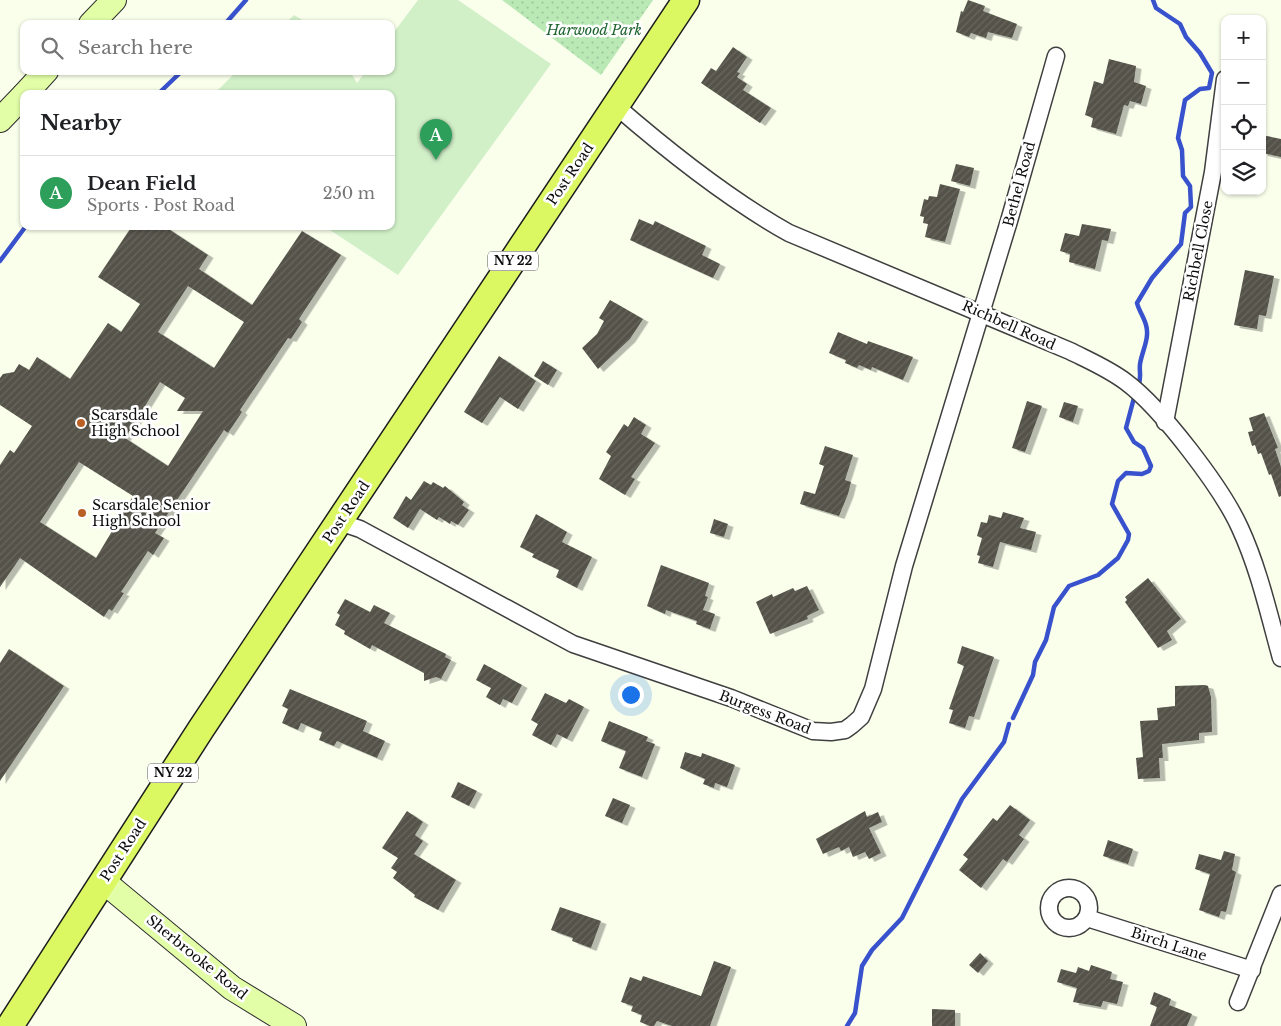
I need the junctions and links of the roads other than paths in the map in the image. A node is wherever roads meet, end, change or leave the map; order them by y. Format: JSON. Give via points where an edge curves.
{"nodes":[{"id":1,"x":114,"y":0,"type":"edge"},
{"id":2,"x":686,"y":0,"type":"edge"},
{"id":3,"x":95,"y":20,"type":"edge"},
{"id":4,"x":1056,"y":56,"type":"dead end"},
{"id":5,"x":42,"y":75,"type":"edge"},
{"id":6,"x":28,"y":90,"type":"edge"},
{"id":7,"x":20,"y":98,"type":"edge"},
{"id":8,"x":1222,"y":105,"type":"edge"},
{"id":9,"x":616,"y":106,"type":"junction"},
{"id":10,"x":0,"y":120,"type":"edge"},
{"id":11,"x":982,"y":312,"type":"junction"},
{"id":12,"x":1165,"y":422,"type":"junction"},
{"id":13,"x":340,"y":522,"type":"junction"},
{"id":14,"x":1281,"y":658,"type":"edge"},
{"id":15,"x":103,"y":881,"type":"junction"},
{"id":16,"x":1281,"y":894,"type":"edge"},
{"id":17,"x":1086,"y":918,"type":"dead end"},
{"id":18,"x":1252,"y":970,"type":"junction"},
{"id":19,"x":1238,"y":1002,"type":"dead end"},
{"id":20,"x":10,"y":1026,"type":"edge"},
{"id":21,"x":294,"y":1026,"type":"edge"}],
"edges":[{"from":1,"to":3,"type":"street"},
{"from":2,"to":9,"type":"main road","name":"Post Road","number":"NY 22"},
{"from":4,"to":11,"type":"street","name":"Bethel Road"},
{"from":5,"to":6,"type":"street"},
{"from":7,"to":10,"type":"street"},
{"from":8,"to":12,"type":"street","name":"Richbell Close","via":[[1213,172]]},
{"from":9,"to":11,"type":"street","name":"Richbell Road","via":[[759,216],[789,233]]},
{"from":9,"to":13,"type":"main road","name":"Post Road","number":"NY 22"},
{"from":11,"to":12,"type":"street","name":"Richbell Road","via":[[1106,368],[1128,383]]},
{"from":11,"to":13,"type":"street","name":"Burgess Road","via":[[904,566],[873,689],[861,718],[844,730],[813,731],[731,698],[573,644],[360,529]]},
{"from":12,"to":14,"type":"street","name":"Richbell Road","via":[[1208,476],[1240,527]]},
{"from":13,"to":15,"type":"main road","name":"Post Road","number":"NY 22"},
{"from":15,"to":20,"type":"main road","name":"Post Road","number":"NY 22"},
{"from":15,"to":21,"type":"street","name":"Sherbrooke Road","via":[[232,988]]},
{"from":16,"to":18,"type":"street"},
{"from":17,"to":18,"type":"street","name":"Birch Lane"},
{"from":18,"to":19,"type":"street"}]}
